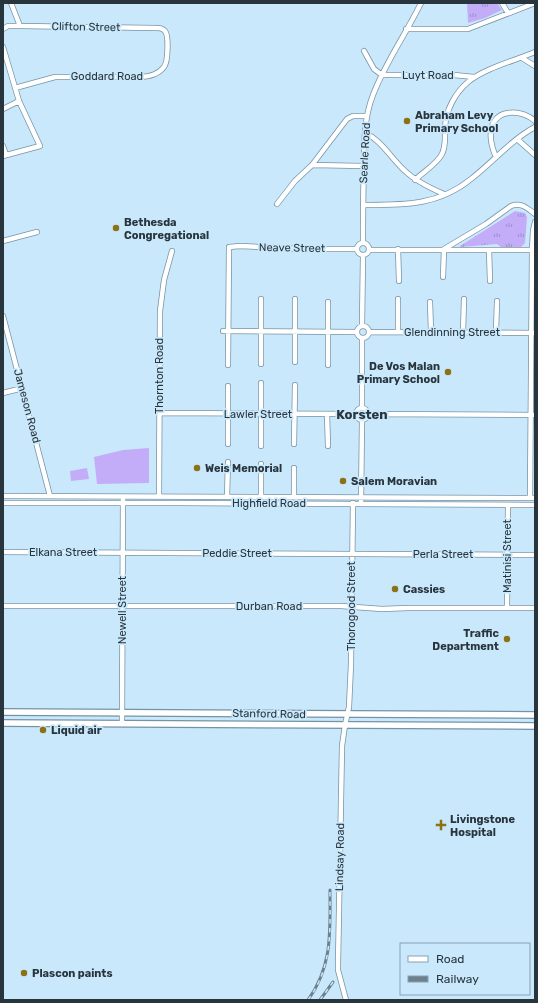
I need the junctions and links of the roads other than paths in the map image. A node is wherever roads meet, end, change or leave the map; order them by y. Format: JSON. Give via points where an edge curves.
{"nodes":[{"id":1,"x":11,"y":3,"type":"edge"},
{"id":2,"x":421,"y":3,"type":"edge"},
{"id":3,"x":502,"y":3,"type":"edge"},
{"id":4,"x":535,"y":3,"type":"edge"},
{"id":5,"x":508,"y":13,"type":"junction"},
{"id":6,"x":20,"y":26,"type":"junction"},
{"id":7,"x":3,"y":29,"type":"edge"},
{"id":8,"x":406,"y":29,"type":"junction"},
{"id":9,"x":167,"y":34,"type":"joint"},
{"id":10,"x":3,"y":47,"type":"edge"},
{"id":11,"x":364,"y":51,"type":"dead end"},
{"id":12,"x":535,"y":52,"type":"edge"},
{"id":13,"x":4,"y":58,"type":"edge"},
{"id":14,"x":522,"y":58,"type":"junction"},
{"id":15,"x":535,"y":66,"type":"edge"},
{"id":16,"x":382,"y":75,"type":"junction"},
{"id":17,"x":474,"y":77,"type":"junction"},
{"id":18,"x":15,"y":88,"type":"junction"},
{"id":19,"x":19,"y":101,"type":"junction"},
{"id":20,"x":3,"y":109,"type":"edge"},
{"id":21,"x":367,"y":116,"type":"junction"},
{"id":22,"x":535,"y":121,"type":"edge"},
{"id":23,"x":535,"y":127,"type":"edge"},
{"id":24,"x":365,"y":133,"type":"junction"},
{"id":25,"x":517,"y":139,"type":"junction"},
{"id":26,"x":3,"y":146,"type":"edge"},
{"id":27,"x":535,"y":155,"type":"edge"},
{"id":28,"x":4,"y":156,"type":"edge"},
{"id":29,"x":496,"y":157,"type":"junction"},
{"id":30,"x":312,"y":164,"type":"junction"},
{"id":31,"x":364,"y":166,"type":"junction"},
{"id":32,"x":415,"y":180,"type":"junction"},
{"id":33,"x":444,"y":194,"type":"junction"},
{"id":34,"x":277,"y":204,"type":"dead end"},
{"id":35,"x":363,"y":205,"type":"junction"},
{"id":36,"x":535,"y":214,"type":"edge"},
{"id":37,"x":535,"y":222,"type":"edge"},
{"id":38,"x":37,"y":232,"type":"dead end"},
{"id":39,"x":3,"y":242,"type":"edge"},
{"id":40,"x":364,"y":243,"type":"junction"},
{"id":41,"x":357,"y":249,"type":"junction"},
{"id":42,"x":398,"y":249,"type":"junction"},
{"id":43,"x":444,"y":249,"type":"junction"},
{"id":44,"x":369,"y":250,"type":"junction"},
{"id":45,"x":489,"y":250,"type":"junction"},
{"id":46,"x":532,"y":250,"type":"junction"},
{"id":47,"x":172,"y":251,"type":"dead end"},
{"id":48,"x":363,"y":256,"type":"junction"},
{"id":49,"x":443,"y":277,"type":"dead end"},
{"id":50,"x":399,"y":281,"type":"dead end"},
{"id":51,"x":490,"y":281,"type":"dead end"},
{"id":52,"x":533,"y":283,"type":"edge"},
{"id":53,"x":261,"y":299,"type":"dead end"},
{"id":54,"x":295,"y":299,"type":"dead end"},
{"id":55,"x":398,"y":299,"type":"dead end"},
{"id":56,"x":464,"y":299,"type":"dead end"},
{"id":57,"x":497,"y":301,"type":"dead end"},
{"id":58,"x":328,"y":302,"type":"dead end"},
{"id":59,"x":430,"y":302,"type":"dead end"},
{"id":60,"x":3,"y":317,"type":"edge"},
{"id":61,"x":362,"y":326,"type":"junction"},
{"id":62,"x":226,"y":331,"type":"junction"},
{"id":63,"x":262,"y":331,"type":"junction"},
{"id":64,"x":294,"y":331,"type":"junction"},
{"id":65,"x":328,"y":332,"type":"junction"},
{"id":66,"x":357,"y":332,"type":"junction"},
{"id":67,"x":369,"y":332,"type":"junction"},
{"id":68,"x":398,"y":332,"type":"junction"},
{"id":69,"x":431,"y":332,"type":"junction"},
{"id":70,"x":463,"y":332,"type":"junction"},
{"id":71,"x":496,"y":332,"type":"junction"},
{"id":72,"x":533,"y":332,"type":"edge"},
{"id":73,"x":362,"y":338,"type":"junction"},
{"id":74,"x":295,"y":362,"type":"dead end"},
{"id":75,"x":261,"y":364,"type":"dead end"},
{"id":76,"x":228,"y":365,"type":"dead end"},
{"id":77,"x":328,"y":365,"type":"dead end"},
{"id":78,"x":261,"y":383,"type":"dead end"},
{"id":79,"x":295,"y":385,"type":"dead end"},
{"id":80,"x":228,"y":386,"type":"dead end"},
{"id":81,"x":23,"y":388,"type":"junction"},
{"id":82,"x":3,"y":393,"type":"edge"},
{"id":83,"x":362,"y":408,"type":"junction"},
{"id":84,"x":160,"y":413,"type":"junction"},
{"id":85,"x":228,"y":413,"type":"junction"},
{"id":86,"x":261,"y":414,"type":"junction"},
{"id":87,"x":294,"y":414,"type":"junction"},
{"id":88,"x":327,"y":414,"type":"junction"},
{"id":89,"x":356,"y":414,"type":"junction"},
{"id":90,"x":369,"y":414,"type":"junction"},
{"id":91,"x":533,"y":415,"type":"edge"},
{"id":92,"x":362,"y":421,"type":"junction"},
{"id":93,"x":228,"y":444,"type":"dead end"},
{"id":94,"x":294,"y":444,"type":"dead end"},
{"id":95,"x":261,"y":446,"type":"dead end"},
{"id":96,"x":328,"y":446,"type":"dead end"},
{"id":97,"x":228,"y":462,"type":"dead end"},
{"id":98,"x":261,"y":464,"type":"dead end"},
{"id":99,"x":294,"y":468,"type":"dead end"},
{"id":100,"x":3,"y":496,"type":"edge"},
{"id":101,"x":50,"y":496,"type":"junction"},
{"id":102,"x":159,"y":496,"type":"junction"},
{"id":103,"x":123,"y":497,"type":"junction"},
{"id":104,"x":228,"y":497,"type":"junction"},
{"id":105,"x":261,"y":497,"type":"junction"},
{"id":106,"x":294,"y":497,"type":"junction"},
{"id":107,"x":353,"y":497,"type":"junction"},
{"id":108,"x":362,"y":497,"type":"junction"},
{"id":109,"x":387,"y":497,"type":"junction"},
{"id":110,"x":533,"y":498,"type":"edge"},
{"id":111,"x":3,"y":503,"type":"edge"},
{"id":112,"x":123,"y":503,"type":"junction"},
{"id":113,"x":159,"y":503,"type":"junction"},
{"id":114,"x":352,"y":504,"type":"junction"},
{"id":115,"x":361,"y":504,"type":"junction"},
{"id":116,"x":388,"y":504,"type":"junction"},
{"id":117,"x":508,"y":505,"type":"junction"},
{"id":118,"x":535,"y":505,"type":"edge"},
{"id":119,"x":3,"y":552,"type":"edge"},
{"id":120,"x":122,"y":552,"type":"junction"},
{"id":121,"x":351,"y":554,"type":"junction"},
{"id":122,"x":507,"y":554,"type":"junction"},
{"id":123,"x":535,"y":555,"type":"edge"},
{"id":124,"x":3,"y":606,"type":"edge"},
{"id":125,"x":122,"y":607,"type":"junction"},
{"id":126,"x":352,"y":607,"type":"junction"},
{"id":127,"x":507,"y":608,"type":"junction"},
{"id":128,"x":535,"y":608,"type":"edge"},
{"id":129,"x":3,"y":712,"type":"edge"},
{"id":130,"x":122,"y":712,"type":"junction"},
{"id":131,"x":347,"y":714,"type":"junction"},
{"id":132,"x":535,"y":715,"type":"edge"},
{"id":133,"x":3,"y":723,"type":"edge"},
{"id":134,"x":122,"y":724,"type":"junction"},
{"id":135,"x":345,"y":725,"type":"junction"},
{"id":136,"x":535,"y":726,"type":"edge"},
{"id":137,"x":346,"y":1000,"type":"edge"}],
"edges":[{"from":1,"to":6,"type":"street"},
{"from":2,"to":8,"type":"street","name":"Searle Road"},
{"from":3,"to":5,"type":"street"},
{"from":4,"to":5,"type":"street"},
{"from":5,"to":8,"type":"street","via":[[463,30]]},
{"from":6,"to":7,"type":"street","name":"Clifton Street"},
{"from":6,"to":9,"type":"street","name":"Clifton Street","via":[[156,28]]},
{"from":8,"to":16,"type":"street","name":"Searle Road"},
{"from":9,"to":18,"type":"street","name":"Goddard Road","via":[[166,63],[160,71],[149,76],[55,77]]},
{"from":10,"to":13,"type":"street"},
{"from":11,"to":16,"type":"street","via":[[374,69]]},
{"from":12,"to":14,"type":"street"},
{"from":13,"to":18,"type":"street"},
{"from":14,"to":15,"type":"street"},
{"from":14,"to":17,"type":"street"},
{"from":16,"to":17,"type":"street","name":"Luyt Road"},
{"from":16,"to":21,"type":"street","name":"Searle Road"},
{"from":17,"to":32,"type":"street","via":[[461,89],[450,107],[445,123],[442,154]]},
{"from":18,"to":19,"type":"street"},
{"from":19,"to":20,"type":"street"},
{"from":19,"to":28,"type":"street","via":[[40,146]]},
{"from":21,"to":24,"type":"street","name":"Searle Road"},
{"from":21,"to":30,"type":"street","via":[[353,116],[347,119]]},
{"from":22,"to":29,"type":"street","via":[[516,113],[500,117],[494,123],[491,135]]},
{"from":23,"to":25,"type":"street"},
{"from":24,"to":31,"type":"street","name":"Searle Road"},
{"from":24,"to":32,"type":"street"},
{"from":25,"to":27,"type":"street"},
{"from":25,"to":29,"type":"street"},
{"from":26,"to":28,"type":"street"},
{"from":29,"to":33,"type":"street","via":[[464,184]]},
{"from":30,"to":31,"type":"street"},
{"from":30,"to":34,"type":"street"},
{"from":31,"to":35,"type":"street","name":"Searle Road"},
{"from":32,"to":33,"type":"street"},
{"from":33,"to":35,"type":"street","via":[[420,203]]},
{"from":35,"to":40,"type":"street","name":"Searle Road"},
{"from":36,"to":43,"type":"street","via":[[522,205],[515,204]]},
{"from":37,"to":46,"type":"street"},
{"from":38,"to":39,"type":"street"},
{"from":40,"to":41,"type":"street"},
{"from":40,"to":44,"type":"street"},
{"from":41,"to":48,"type":"street","via":[[358,254]]},
{"from":41,"to":62,"type":"street","name":"Neave Street","via":[[230,247]]},
{"from":42,"to":43,"type":"street"},
{"from":42,"to":44,"type":"street"},
{"from":42,"to":50,"type":"street"},
{"from":43,"to":45,"type":"street"},
{"from":43,"to":49,"type":"street"},
{"from":44,"to":48,"type":"street"},
{"from":45,"to":46,"type":"street"},
{"from":45,"to":51,"type":"street"},
{"from":46,"to":52,"type":"street"},
{"from":47,"to":84,"type":"street","name":"Thornton Road","via":[[164,280],[160,311]]},
{"from":48,"to":61,"type":"street"},
{"from":52,"to":72,"type":"street"},
{"from":53,"to":63,"type":"street"},
{"from":54,"to":64,"type":"street"},
{"from":55,"to":68,"type":"street"},
{"from":56,"to":70,"type":"street"},
{"from":57,"to":71,"type":"street"},
{"from":58,"to":65,"type":"street"},
{"from":59,"to":69,"type":"street"},
{"from":60,"to":81,"type":"street","name":"Jameson Road"},
{"from":61,"to":66,"type":"street"},
{"from":61,"to":67,"type":"street"},
{"from":62,"to":63,"type":"street"},
{"from":62,"to":76,"type":"street"},
{"from":63,"to":64,"type":"street"},
{"from":63,"to":75,"type":"street"},
{"from":64,"to":65,"type":"street"},
{"from":64,"to":74,"type":"street"},
{"from":65,"to":66,"type":"street"},
{"from":65,"to":77,"type":"street"},
{"from":66,"to":73,"type":"street"},
{"from":67,"to":68,"type":"street","name":"Glendinning Street"},
{"from":67,"to":73,"type":"street"},
{"from":68,"to":69,"type":"street","name":"Glendinning Street"},
{"from":69,"to":70,"type":"street","name":"Glendinning Street"},
{"from":70,"to":71,"type":"street","name":"Glendinning Street"},
{"from":71,"to":72,"type":"street","name":"Glendinning Street"},
{"from":72,"to":91,"type":"street"},
{"from":73,"to":83,"type":"street"},
{"from":78,"to":86,"type":"street"},
{"from":79,"to":87,"type":"street"},
{"from":80,"to":85,"type":"street"},
{"from":81,"to":82,"type":"street"},
{"from":81,"to":101,"type":"street","name":"Jameson Road"},
{"from":83,"to":89,"type":"street"},
{"from":83,"to":90,"type":"street"},
{"from":84,"to":85,"type":"street","name":"Lawler Street"},
{"from":84,"to":102,"type":"street","name":"Thornton Road"},
{"from":85,"to":86,"type":"street","name":"Lawler Street"},
{"from":85,"to":93,"type":"street"},
{"from":86,"to":87,"type":"street","name":"Lawler Street"},
{"from":86,"to":95,"type":"street"},
{"from":87,"to":88,"type":"street","name":"Lawler Street"},
{"from":87,"to":94,"type":"street"},
{"from":88,"to":89,"type":"street","name":"Lawler Street"},
{"from":88,"to":96,"type":"street"},
{"from":89,"to":92,"type":"street"},
{"from":90,"to":91,"type":"street"},
{"from":90,"to":92,"type":"street","via":[[367,419]]},
{"from":91,"to":110,"type":"street"},
{"from":92,"to":108,"type":"street"},
{"from":97,"to":104,"type":"street"},
{"from":98,"to":105,"type":"street"},
{"from":99,"to":106,"type":"street"},
{"from":100,"to":101,"type":"street","name":"Highfield Road"},
{"from":101,"to":103,"type":"street","name":"Highfield Road"},
{"from":102,"to":103,"type":"street","name":"Highfield Road"},
{"from":102,"to":104,"type":"street","name":"Highfield Road"},
{"from":102,"to":113,"type":"street","name":"Thornton Road"},
{"from":103,"to":112,"type":"street","name":"Newell Street"},
{"from":104,"to":105,"type":"street","name":"Highfield Road"},
{"from":105,"to":106,"type":"street","name":"Highfield Road"},
{"from":106,"to":107,"type":"street","name":"Highfield Road"},
{"from":107,"to":108,"type":"street","name":"Highfield Road"},
{"from":107,"to":114,"type":"street","name":"Thorogood Street"},
{"from":108,"to":109,"type":"street","name":"Highfield Road"},
{"from":108,"to":115,"type":"street"},
{"from":109,"to":110,"type":"street","name":"Highfield Road"},
{"from":109,"to":116,"type":"street"},
{"from":111,"to":112,"type":"street","name":"Highfield Road"},
{"from":112,"to":113,"type":"street","name":"Highfield Road"},
{"from":112,"to":120,"type":"street","name":"Newell Street"},
{"from":113,"to":114,"type":"street","name":"Highfield Road"},
{"from":114,"to":115,"type":"street","name":"Highfield Road"},
{"from":114,"to":121,"type":"street","name":"Thorogood Street"},
{"from":115,"to":116,"type":"street","name":"Highfield Road"},
{"from":116,"to":117,"type":"street","name":"Highfield Road"},
{"from":117,"to":118,"type":"street","name":"Highfield Road"},
{"from":117,"to":122,"type":"street","name":"Matinisi Street"},
{"from":119,"to":120,"type":"street","name":"Elkana Street"},
{"from":120,"to":121,"type":"street","name":"Peddie Street"},
{"from":120,"to":125,"type":"street","name":"Newell Street"},
{"from":121,"to":122,"type":"street","name":"Perla Street"},
{"from":121,"to":126,"type":"street","name":"Thorogood Street"},
{"from":122,"to":123,"type":"street","name":"Perla Street"},
{"from":122,"to":127,"type":"street","name":"Matinisi Street"},
{"from":124,"to":125,"type":"street","name":"Durban Road"},
{"from":125,"to":126,"type":"street","name":"Durban Road"},
{"from":125,"to":130,"type":"street","name":"Newell Street"},
{"from":126,"to":127,"type":"street","name":"Durban Road"},
{"from":126,"to":131,"type":"street","name":"Thorogood Street"},
{"from":127,"to":128,"type":"street","name":"Durban Road"},
{"from":129,"to":130,"type":"main road","name":"Stanford Road"},
{"from":130,"to":131,"type":"main road","name":"Stanford Road"},
{"from":130,"to":134,"type":"street","name":"Newell Street"},
{"from":131,"to":132,"type":"main road","name":"Stanford Road"},
{"from":131,"to":135,"type":"street","name":"Lindsay Road"},
{"from":133,"to":134,"type":"main road","name":"Stanford Road"},
{"from":134,"to":135,"type":"main road","name":"Stanford Road"},
{"from":135,"to":136,"type":"main road","name":"Stanford Road"},
{"from":135,"to":137,"type":"street","name":"Lindsay Road","via":[[342,746],[338,970]]}]}
